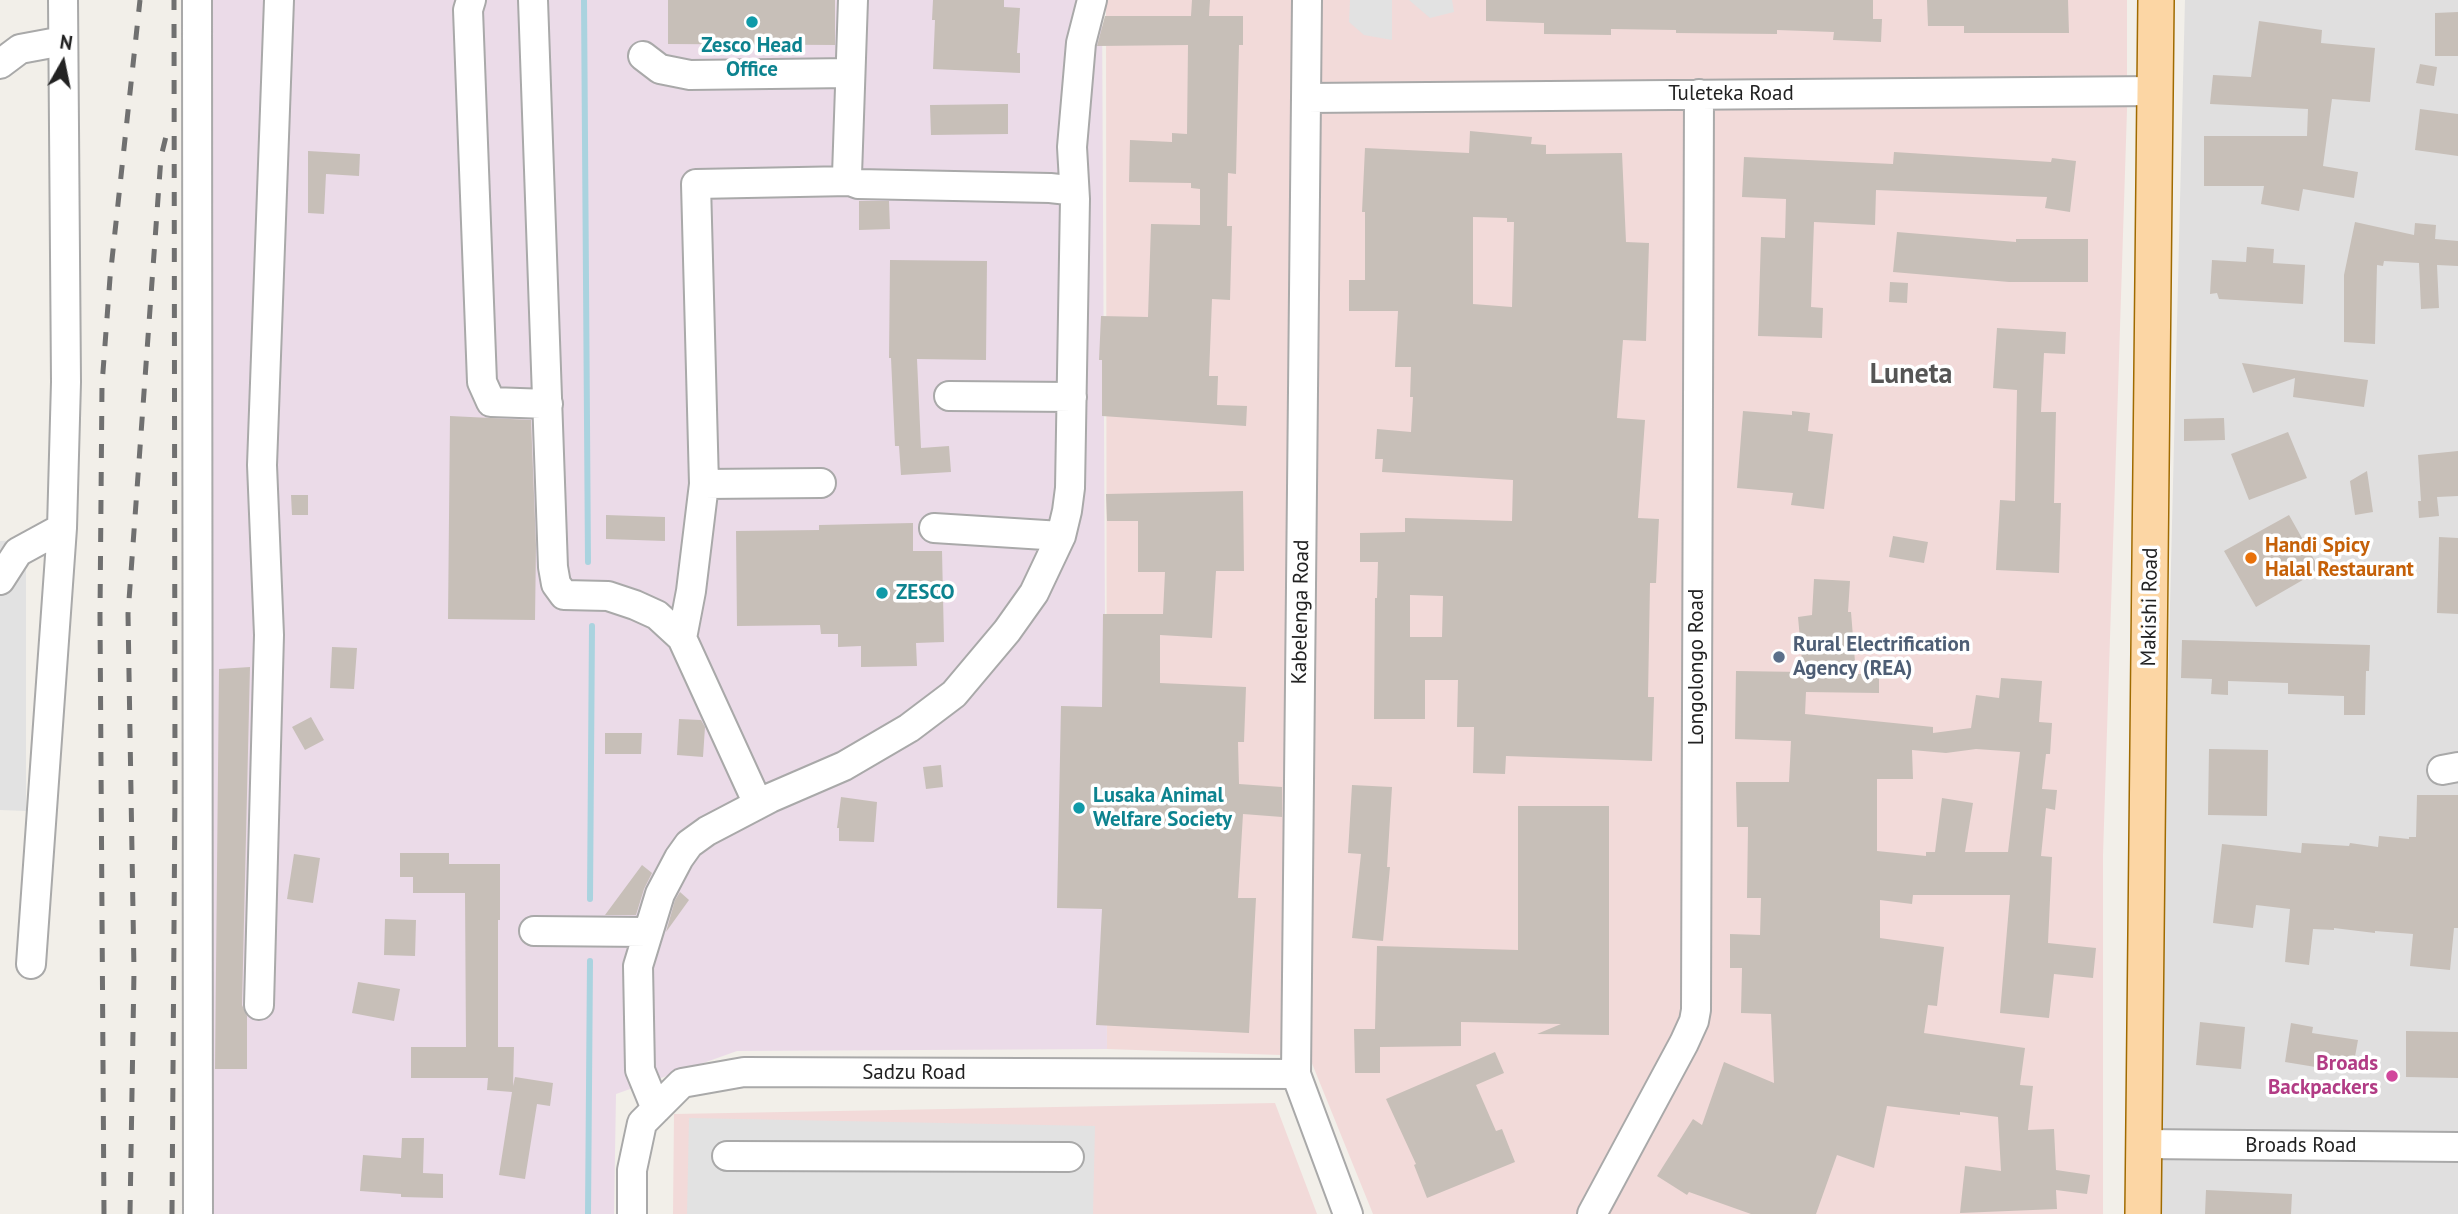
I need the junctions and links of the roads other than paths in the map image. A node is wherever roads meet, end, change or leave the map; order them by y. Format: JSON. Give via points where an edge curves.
{"nodes":[{"id":1,"x":63,"y":0,"type":"edge"},
{"id":2,"x":197,"y":0,"type":"edge"},
{"id":3,"x":279,"y":0,"type":"edge"},
{"id":4,"x":471,"y":0,"type":"edge"},
{"id":5,"x":533,"y":0,"type":"edge"},
{"id":6,"x":853,"y":0,"type":"edge"},
{"id":7,"x":1092,"y":0,"type":"edge"},
{"id":8,"x":1307,"y":0,"type":"edge"},
{"id":9,"x":2156,"y":0,"type":"edge"},
{"id":10,"x":63,"y":41,"type":"junction"},
{"id":11,"x":643,"y":56,"type":"dead end"},
{"id":12,"x":0,"y":64,"type":"edge"},
{"id":13,"x":850,"y":73,"type":"junction"},
{"id":14,"x":2155,"y":90,"type":"junction"},
{"id":15,"x":1699,"y":94,"type":"junction"},
{"id":16,"x":1307,"y":98,"type":"junction"},
{"id":17,"x":850,"y":181,"type":"junction"},
{"id":18,"x":1074,"y":199,"type":"junction"},
{"id":19,"x":949,"y":396,"type":"dead end"},
{"id":20,"x":1072,"y":397,"type":"junction"},
{"id":21,"x":548,"y":404,"type":"junction"},
{"id":22,"x":821,"y":482,"type":"dead end"},
{"id":23,"x":704,"y":484,"type":"junction"},
{"id":24,"x":62,"y":528,"type":"junction"},
{"id":25,"x":934,"y":528,"type":"dead end"},
{"id":26,"x":1061,"y":536,"type":"junction"},
{"id":27,"x":0,"y":580,"type":"edge"},
{"id":28,"x":682,"y":638,"type":"junction"},
{"id":29,"x":758,"y":804,"type":"junction"},
{"id":30,"x":534,"y":931,"type":"dead end"},
{"id":31,"x":647,"y":932,"type":"junction"},
{"id":32,"x":31,"y":964,"type":"dead end"},
{"id":33,"x":259,"y":1005,"type":"dead end"},
{"id":34,"x":640,"y":1070,"type":"junction"},
{"id":35,"x":1296,"y":1074,"type":"junction"},
{"id":36,"x":682,"y":1083,"type":"junction"},
{"id":37,"x":656,"y":1109,"type":"junction"},
{"id":38,"x":2144,"y":1144,"type":"junction"},
{"id":39,"x":2458,"y":1147,"type":"edge"},
{"id":40,"x":727,"y":1156,"type":"dead end"},
{"id":41,"x":1069,"y":1157,"type":"dead end"},
{"id":42,"x":198,"y":1214,"type":"edge"},
{"id":43,"x":632,"y":1214,"type":"edge"},
{"id":44,"x":1348,"y":1214,"type":"edge"},
{"id":45,"x":1592,"y":1214,"type":"edge"},
{"id":46,"x":2143,"y":1214,"type":"edge"}],
"edges":[{"from":1,"to":10,"type":"street"},
{"from":2,"to":42,"type":"street"},
{"from":3,"to":33,"type":"street","via":[[262,465],[269,635]]},
{"from":4,"to":21,"type":"street","via":[[482,382],[491,402]]},
{"from":5,"to":21,"type":"street"},
{"from":6,"to":13,"type":"street"},
{"from":7,"to":18,"type":"street","via":[[1081,43],[1072,147]]},
{"from":8,"to":16,"type":"street","name":"Kabelenga Road"},
{"from":9,"to":14,"type":"main road","name":"Makishi Road"},
{"from":10,"to":12,"type":"street","via":[[20,49]]},
{"from":10,"to":24,"type":"street","via":[[66,382]]},
{"from":11,"to":13,"type":"street","via":[[660,69],[690,75]]},
{"from":13,"to":17,"type":"street","via":[[846,175]]},
{"from":14,"to":15,"type":"street","name":"Tuleteka Road"},
{"from":14,"to":38,"type":"main road","name":"Makishi Road"},
{"from":15,"to":16,"type":"street","name":"Tuleteka Road"},
{"from":15,"to":45,"type":"street","name":"Longolongo Road","via":[[1696,1010],[1684,1043]]},
{"from":16,"to":35,"type":"street","name":"Kabelenga Road"},
{"from":17,"to":18,"type":"street","via":[[1050,188],[1068,190]]},
{"from":17,"to":23,"type":"street","via":[[696,184]]},
{"from":18,"to":20,"type":"street"},
{"from":19,"to":20,"type":"street"},
{"from":20,"to":26,"type":"street","via":[[1070,488]]},
{"from":21,"to":28,"type":"street","via":[[556,584],[564,594],[608,596],[657,615]]},
{"from":22,"to":23,"type":"street"},
{"from":23,"to":28,"type":"street"},
{"from":24,"to":27,"type":"street","via":[[18,552]]},
{"from":24,"to":32,"type":"street"},
{"from":25,"to":26,"type":"street"},
{"from":26,"to":29,"type":"street","via":[[1034,593],[954,694],[909,728],[844,766]]},
{"from":28,"to":29,"type":"street"},
{"from":29,"to":31,"type":"street","via":[[689,844],[668,875]]},
{"from":30,"to":31,"type":"street"},
{"from":31,"to":34,"type":"street","via":[[638,966]]},
{"from":34,"to":36,"type":"street"},
{"from":34,"to":37,"type":"street"},
{"from":35,"to":36,"type":"street","name":"Sadzu Road","via":[[744,1072]]},
{"from":35,"to":44,"type":"street","name":"Kabelenga Road"},
{"from":36,"to":37,"type":"street"},
{"from":37,"to":43,"type":"street","via":[[642,1123],[632,1170]]},
{"from":38,"to":39,"type":"street","name":"Broads Road"},
{"from":38,"to":46,"type":"main road","name":"Makishi Road"},
{"from":40,"to":41,"type":"street"}]}
